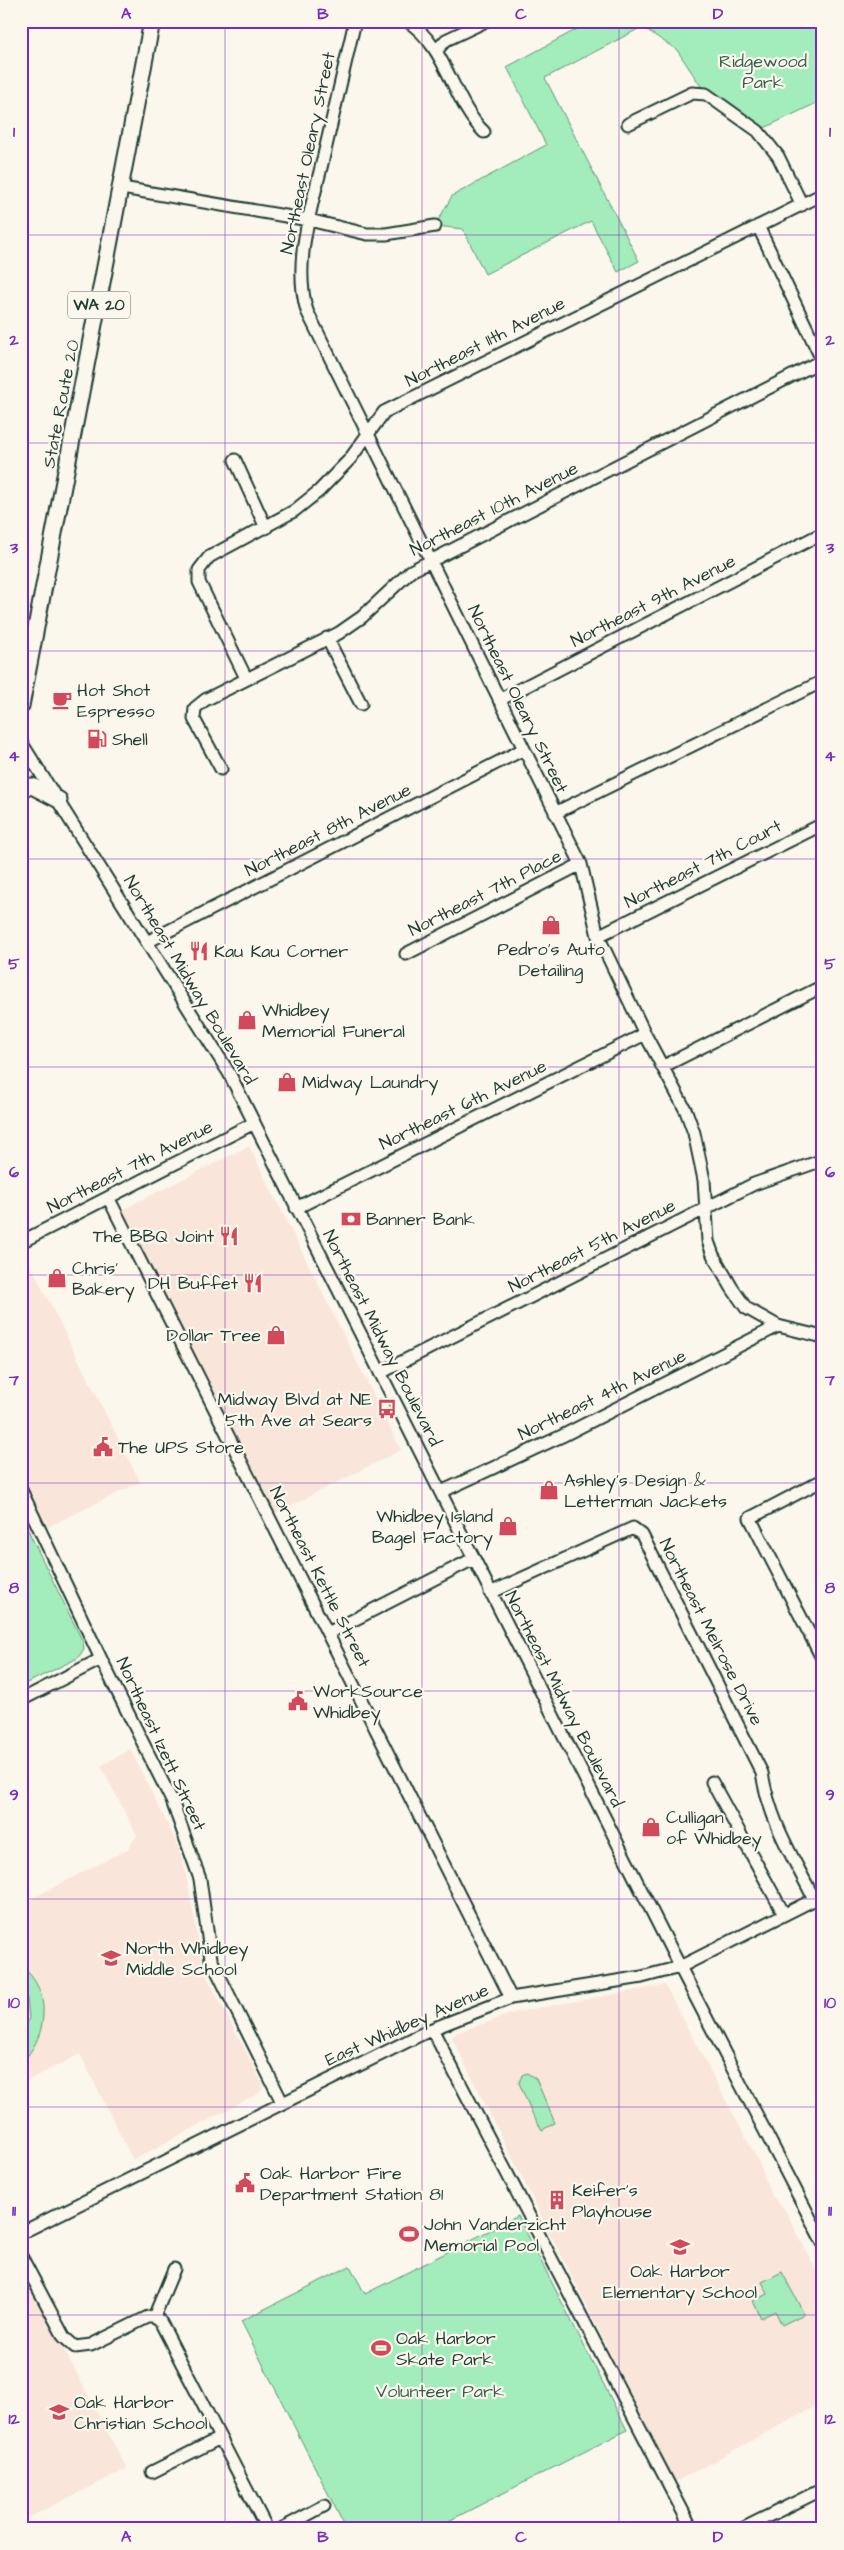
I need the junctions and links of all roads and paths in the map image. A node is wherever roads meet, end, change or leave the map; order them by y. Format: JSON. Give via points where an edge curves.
{"nodes":[{"id":1,"x":152,"y":21,"type":"edge"},
{"id":2,"x":355,"y":21,"type":"edge"},
{"id":3,"x":407,"y":21,"type":"edge"},
{"id":4,"x":486,"y":21,"type":"edge"},
{"id":5,"x":436,"y":50,"type":"junction"},
{"id":6,"x":628,"y":124,"type":"dead end"},
{"id":7,"x":484,"y":132,"type":"dead end"},
{"id":8,"x":122,"y":188,"type":"junction"},
{"id":9,"x":823,"y":194,"type":"edge"},
{"id":10,"x":802,"y":204,"type":"junction"},
{"id":11,"x":309,"y":220,"type":"junction"},
{"id":12,"x":435,"y":226,"type":"dead end"},
{"id":13,"x":758,"y":226,"type":"junction"},
{"id":14,"x":823,"y":361,"type":"edge"},
{"id":15,"x":368,"y":432,"type":"junction"},
{"id":16,"x":235,"y":460,"type":"dead end"},
{"id":17,"x":266,"y":528,"type":"junction"},
{"id":18,"x":823,"y":533,"type":"edge"},
{"id":19,"x":431,"y":561,"type":"junction"},
{"id":20,"x":327,"y":638,"type":"junction"},
{"id":21,"x":25,"y":670,"type":"edge"},
{"id":22,"x":246,"y":678,"type":"junction"},
{"id":23,"x":823,"y":681,"type":"edge"},
{"id":24,"x":499,"y":700,"type":"junction"},
{"id":25,"x":361,"y":704,"type":"dead end"},
{"id":26,"x":21,"y":706,"type":"edge"},
{"id":27,"x":21,"y":742,"type":"edge"},
{"id":28,"x":524,"y":749,"type":"junction"},
{"id":29,"x":222,"y":769,"type":"dead end"},
{"id":30,"x":21,"y":788,"type":"edge"},
{"id":31,"x":59,"y":800,"type":"junction"},
{"id":32,"x":554,"y":813,"type":"junction"},
{"id":33,"x":823,"y":824,"type":"edge"},
{"id":34,"x":581,"y":864,"type":"junction"},
{"id":35,"x":598,"y":936,"type":"junction"},
{"id":36,"x":147,"y":942,"type":"junction"},
{"id":37,"x":406,"y":954,"type":"dead end"},
{"id":38,"x":823,"y":986,"type":"edge"},
{"id":39,"x":645,"y":1034,"type":"junction"},
{"id":40,"x":662,"y":1067,"type":"junction"},
{"id":41,"x":254,"y":1122,"type":"junction"},
{"id":42,"x":823,"y":1160,"type":"edge"},
{"id":43,"x":109,"y":1198,"type":"junction"},
{"id":44,"x":296,"y":1208,"type":"junction"},
{"id":45,"x":704,"y":1208,"type":"junction"},
{"id":46,"x":21,"y":1242,"type":"edge"},
{"id":47,"x":778,"y":1326,"type":"junction"},
{"id":48,"x":823,"y":1337,"type":"edge"},
{"id":49,"x":380,"y":1373,"type":"junction"},
{"id":50,"x":823,"y":1480,"type":"edge"},
{"id":51,"x":21,"y":1490,"type":"edge"},
{"id":52,"x":441,"y":1492,"type":"junction"},
{"id":53,"x":473,"y":1559,"type":"junction"},
{"id":54,"x":490,"y":1593,"type":"junction"},
{"id":55,"x":328,"y":1633,"type":"junction"},
{"id":56,"x":101,"y":1659,"type":"junction"},
{"id":57,"x":823,"y":1660,"type":"edge"},
{"id":58,"x":21,"y":1700,"type":"edge"},
{"id":59,"x":712,"y":1782,"type":"dead end"},
{"id":60,"x":818,"y":1897,"type":"edge"},
{"id":61,"x":784,"y":1914,"type":"junction"},
{"id":62,"x":680,"y":1967,"type":"junction"},
{"id":63,"x":511,"y":1998,"type":"junction"},
{"id":64,"x":432,"y":2029,"type":"junction"},
{"id":65,"x":282,"y":2102,"type":"junction"},
{"id":66,"x":21,"y":2233,"type":"edge"},
{"id":67,"x":823,"y":2243,"type":"edge"},
{"id":68,"x":21,"y":2256,"type":"edge"},
{"id":69,"x":174,"y":2270,"type":"dead end"},
{"id":70,"x":154,"y":2317,"type":"junction"},
{"id":71,"x":220,"y":2438,"type":"junction"},
{"id":72,"x":152,"y":2472,"type":"dead end"},
{"id":73,"x":823,"y":2489,"type":"edge"},
{"id":74,"x":324,"y":2506,"type":"dead end"},
{"id":75,"x":266,"y":2529,"type":"edge"},
{"id":76,"x":280,"y":2529,"type":"edge"},
{"id":77,"x":692,"y":2529,"type":"edge"},
{"id":78,"x":742,"y":2529,"type":"edge"}],
"edges":[{"from":1,"to":8,"type":"main road","name":"State Route 20","number":"WA 20"},
{"from":2,"to":11,"type":"street","name":"Northeast Oleary Street"},
{"from":3,"to":5,"type":"street"},
{"from":4,"to":5,"type":"street","via":[[446,40]]},
{"from":5,"to":7,"type":"street","via":[[472,120]]},
{"from":6,"to":10,"type":"street","via":[[692,93],[706,94],[758,131],[778,156]]},
{"from":8,"to":11,"type":"street"},
{"from":8,"to":21,"type":"main road","name":"State Route 20","number":"WA 20"},
{"from":9,"to":10,"type":"street","name":"Northeast 11th Avenue"},
{"from":10,"to":13,"type":"street","name":"Northeast 11th Avenue"},
{"from":11,"to":12,"type":"street","via":[[367,234]]},
{"from":11,"to":15,"type":"street","name":"Northeast Oleary Street","via":[[301,292],[307,311]]},
{"from":13,"to":14,"type":"street"},
{"from":13,"to":15,"type":"street","name":"Northeast 11th Avenue","via":[[384,412]]},
{"from":14,"to":19,"type":"street","name":"Northeast 10th Avenue"},
{"from":15,"to":17,"type":"street","name":"Northeast 11th Avenue","via":[[350,460],[319,491]]},
{"from":15,"to":19,"type":"street","name":"Northeast Oleary Street"},
{"from":16,"to":17,"type":"street"},
{"from":17,"to":22,"type":"street","name":"Northeast 11th Avenue","via":[[209,557],[199,570],[198,582]]},
{"from":18,"to":24,"type":"street","name":"Northeast 9th Avenue"},
{"from":19,"to":20,"type":"street","name":"Northeast 10th Avenue","via":[[397,582],[362,617]]},
{"from":19,"to":24,"type":"street","name":"Northeast Oleary Street"},
{"from":20,"to":22,"type":"street","name":"Northeast 10th Avenue"},
{"from":20,"to":25,"type":"street"},
{"from":21,"to":26,"type":"main road","name":"State Route 20","number":"WA 20"},
{"from":22,"to":29,"type":"street","name":"Northeast 10th Avenue","via":[[195,708],[194,719]]},
{"from":23,"to":32,"type":"street"},
{"from":24,"to":28,"type":"street","name":"Northeast Oleary Street"},
{"from":27,"to":31,"type":"street","name":"Northeast Midway Boulevard"},
{"from":28,"to":32,"type":"street","name":"Northeast Oleary Street"},
{"from":28,"to":36,"type":"street","name":"Northeast 8th Avenue"},
{"from":30,"to":31,"type":"main road","via":[[32,786]]},
{"from":31,"to":36,"type":"street","name":"Northeast Midway Boulevard"},
{"from":32,"to":34,"type":"street","name":"Northeast Oleary Street"},
{"from":33,"to":35,"type":"street","name":"Northeast 7th Court"},
{"from":34,"to":35,"type":"street","name":"Northeast Oleary Street"},
{"from":34,"to":37,"type":"street","name":"Northeast 7th Place"},
{"from":35,"to":39,"type":"street","name":"Northeast Oleary Street"},
{"from":36,"to":41,"type":"street","name":"Northeast Midway Boulevard","via":[[228,1073]]},
{"from":38,"to":40,"type":"street"},
{"from":39,"to":40,"type":"street","name":"Northeast Oleary Street"},
{"from":39,"to":44,"type":"street","name":"Northeast 6th Avenue"},
{"from":40,"to":45,"type":"street","name":"Northeast Oleary Street","via":[[694,1133],[704,1180]]},
{"from":41,"to":43,"type":"street","name":"Northeast 7th Avenue"},
{"from":41,"to":44,"type":"street","name":"Northeast Midway Boulevard"},
{"from":42,"to":45,"type":"street","name":"Northeast 5th Avenue","via":[[754,1184]]},
{"from":43,"to":46,"type":"street","name":"Northeast 7th Avenue"},
{"from":43,"to":55,"type":"street","name":"Northeast Kettle Street"},
{"from":44,"to":49,"type":"street","name":"Northeast Midway Boulevard"},
{"from":45,"to":47,"type":"street","name":"Northeast Oleary Street","via":[[708,1241],[738,1298],[746,1308]]},
{"from":45,"to":49,"type":"street","name":"Northeast 5th Avenue"},
{"from":47,"to":48,"type":"street","name":"Northeast Oleary Street"},
{"from":47,"to":52,"type":"street","name":"Northeast 4th Avenue","via":[[562,1436]]},
{"from":49,"to":52,"type":"street","name":"Northeast Midway Boulevard"},
{"from":50,"to":57,"type":"street","via":[[750,1518]]},
{"from":51,"to":56,"type":"street","name":"Northeast Izett Street"},
{"from":52,"to":53,"type":"street","name":"Northeast Midway Boulevard"},
{"from":53,"to":54,"type":"street","name":"Northeast Midway Boulevard"},
{"from":53,"to":55,"type":"street"},
{"from":54,"to":60,"type":"street","name":"Northeast Melrose Drive","via":[[633,1528],[642,1535],[762,1773],[772,1817]]},
{"from":54,"to":62,"type":"street","name":"Northeast Midway Boulevard"},
{"from":55,"to":63,"type":"street","name":"Northeast Kettle Street"},
{"from":56,"to":58,"type":"street"},
{"from":56,"to":65,"type":"street","name":"Northeast Izett Street","via":[[170,1796],[186,1835],[200,1879],[214,1966]]},
{"from":59,"to":61,"type":"street"},
{"from":60,"to":61,"type":"street","name":"East Whidbey Avenue"},
{"from":61,"to":62,"type":"street","name":"East Whidbey Avenue"},
{"from":62,"to":63,"type":"street","name":"East Whidbey Avenue","via":[[642,1977]]},
{"from":62,"to":67,"type":"street","name":"Northeast Midway Boulevard"},
{"from":63,"to":64,"type":"street","name":"East Whidbey Avenue"},
{"from":64,"to":65,"type":"street","name":"East Whidbey Avenue"},
{"from":64,"to":77,"type":"street"},
{"from":65,"to":66,"type":"street","name":"East Whidbey Avenue"},
{"from":68,"to":70,"type":"street","via":[[64,2337],[76,2347],[90,2345],[140,2320]]},
{"from":69,"to":70,"type":"street"},
{"from":70,"to":71,"type":"street","via":[[164,2326]]},
{"from":71,"to":72,"type":"street"},
{"from":71,"to":75,"type":"street"},
{"from":73,"to":78,"type":"street"},
{"from":74,"to":76,"type":"street"}]}
